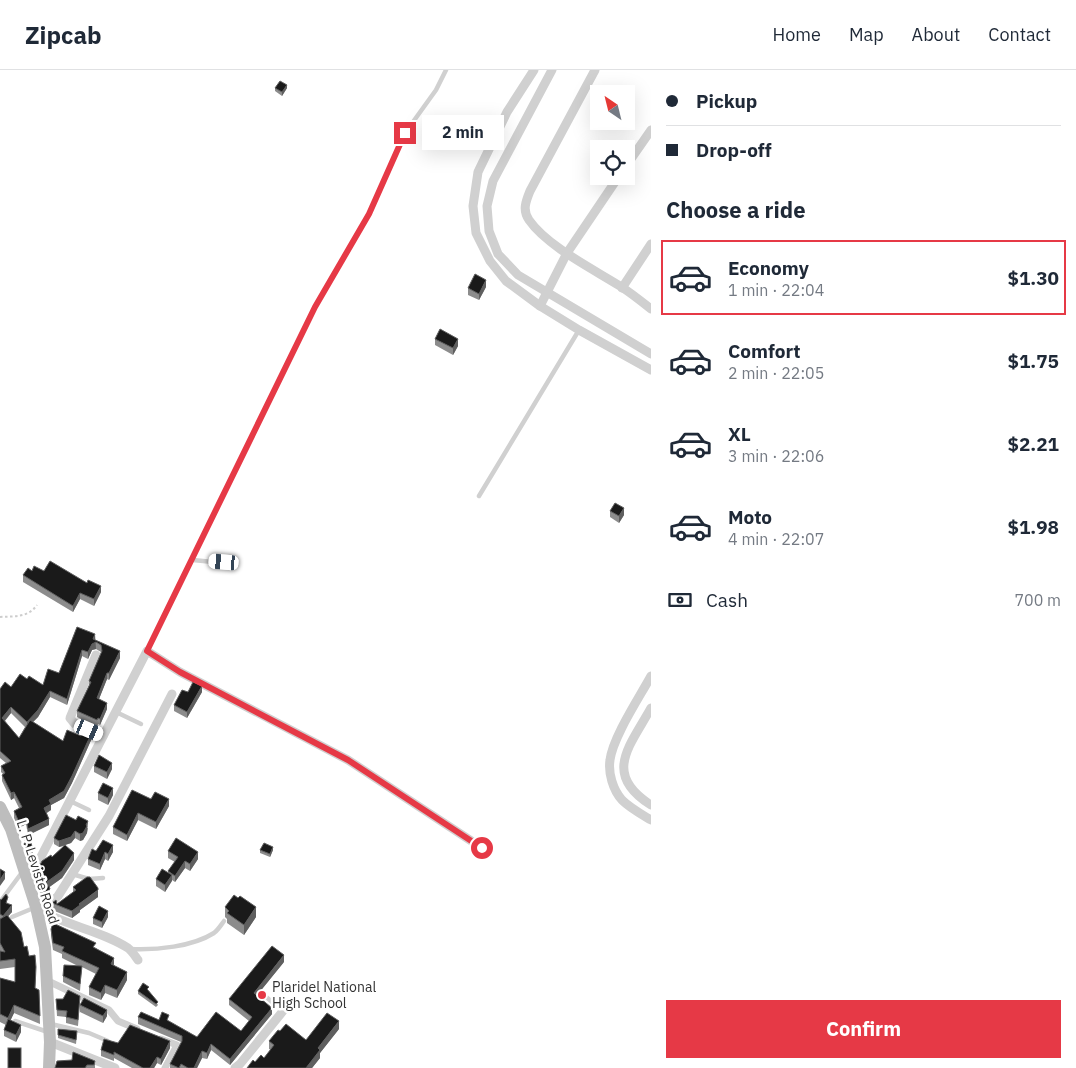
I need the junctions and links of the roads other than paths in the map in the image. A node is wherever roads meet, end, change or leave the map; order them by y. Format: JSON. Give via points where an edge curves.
{"nodes":[{"id":1,"x":446,"y":70,"type":"edge"},
{"id":2,"x":534,"y":70,"type":"edge"},
{"id":3,"x":552,"y":70,"type":"edge"},
{"id":4,"x":595,"y":70,"type":"edge"},
{"id":5,"x":651,"y":130,"type":"edge"},
{"id":6,"x":635,"y":153,"type":"edge"},
{"id":7,"x":613,"y":185,"type":"edge"},
{"id":8,"x":651,"y":244,"type":"edge"},
{"id":9,"x":567,"y":253,"type":"junction"},
{"id":10,"x":622,"y":288,"type":"junction"},
{"id":11,"x":546,"y":293,"type":"junction"},
{"id":12,"x":540,"y":306,"type":"junction"},
{"id":13,"x":651,"y":309,"type":"edge"},
{"id":14,"x":579,"y":330,"type":"junction"},
{"id":15,"x":651,"y":354,"type":"edge"},
{"id":16,"x":651,"y":370,"type":"edge"},
{"id":17,"x":479,"y":496,"type":"dead end"},
{"id":18,"x":193,"y":560,"type":"junction"},
{"id":19,"x":224,"y":562,"type":"dead end"},
{"id":20,"x":147,"y":651,"type":"junction"},
{"id":21,"x":96,"y":655,"type":"dead end"},
{"id":22,"x":651,"y":676,"type":"edge"},
{"id":23,"x":172,"y":694,"type":"dead end"},
{"id":24,"x":651,"y":708,"type":"edge"},
{"id":25,"x":116,"y":712,"type":"junction"},
{"id":26,"x":141,"y":724,"type":"dead end"},
{"id":27,"x":103,"y":736,"type":"junction"},
{"id":28,"x":70,"y":801,"type":"junction"},
{"id":29,"x":651,"y":805,"type":"edge"},
{"id":30,"x":0,"y":807,"type":"edge"},
{"id":31,"x":89,"y":810,"type":"dead end"},
{"id":32,"x":651,"y":820,"type":"edge"},
{"id":33,"x":482,"y":848,"type":"dead end"},
{"id":34,"x":72,"y":874,"type":"junction"},
{"id":35,"x":26,"y":876,"type":"junction"},
{"id":36,"x":103,"y":878,"type":"dead end"},
{"id":37,"x":0,"y":902,"type":"edge"},
{"id":38,"x":39,"y":910,"type":"junction"},
{"id":39,"x":12,"y":917,"type":"dead end"},
{"id":40,"x":224,"y":921,"type":"dead end"},
{"id":41,"x":129,"y":949,"type":"junction"},
{"id":42,"x":138,"y":960,"type":"dead end"},
{"id":43,"x":48,"y":981,"type":"junction"},
{"id":44,"x":265,"y":996,"type":"dead end"},
{"id":45,"x":283,"y":1011,"type":"joint"},
{"id":46,"x":15,"y":1021,"type":"edge"},
{"id":47,"x":140,"y":1030,"type":"edge"},
{"id":48,"x":50,"y":1033,"type":"junction"},
{"id":49,"x":150,"y":1034,"type":"edge"},
{"id":50,"x":111,"y":1042,"type":"edge"},
{"id":51,"x":49,"y":1068,"type":"edge"},
{"id":52,"x":115,"y":1068,"type":"edge"},
{"id":53,"x":166,"y":1068,"type":"edge"},
{"id":54,"x":235,"y":1068,"type":"edge"}],
"edges":[{"from":1,"to":18,"type":"lane","via":[[436,90],[405,133],[369,214],[315,307]]},
{"from":2,"to":12,"type":"street","via":[[507,112],[478,172],[473,206],[476,233],[490,261],[506,281]]},
{"from":3,"to":11,"type":"street","via":[[493,180],[487,206],[489,231],[498,254],[518,274]]},
{"from":4,"to":9,"type":"street","via":[[524,204],[528,219]]},
{"from":5,"to":6,"type":"street"},
{"from":7,"to":9,"type":"street"},
{"from":8,"to":10,"type":"street"},
{"from":9,"to":10,"type":"street"},
{"from":9,"to":11,"type":"street"},
{"from":10,"to":13,"type":"street"},
{"from":11,"to":12,"type":"street"},
{"from":11,"to":15,"type":"street"},
{"from":12,"to":14,"type":"street"},
{"from":14,"to":16,"type":"street"},
{"from":14,"to":17,"type":"lane"},
{"from":18,"to":19,"type":"lane"},
{"from":18,"to":20,"type":"lane"},
{"from":20,"to":25,"type":"street"},
{"from":20,"to":33,"type":"street","via":[[180,672],[348,760]]},
{"from":21,"to":27,"type":"street","via":[[70,718],[75,724]]},
{"from":22,"to":32,"type":"street","via":[[620,733],[610,760],[610,776],[615,790],[622,800]]},
{"from":23,"to":34,"type":"street","via":[[109,816]]},
{"from":24,"to":29,"type":"street","via":[[624,757],[623,772],[638,796]]},
{"from":25,"to":26,"type":"lane"},
{"from":25,"to":27,"type":"street"},
{"from":27,"to":28,"type":"street"},
{"from":28,"to":31,"type":"lane"},
{"from":28,"to":35,"type":"street"},
{"from":30,"to":35,"type":"main road","name":"L. P. Leviste Road","via":[[11,829]]},
{"from":34,"to":36,"type":"lane","via":[[90,880]]},
{"from":34,"to":38,"type":"street","via":[[58,896]]},
{"from":35,"to":37,"type":"lane"},
{"from":35,"to":38,"type":"main road","name":"L. P. Leviste Road"},
{"from":38,"to":39,"type":"lane"},
{"from":38,"to":41,"type":"street"},
{"from":38,"to":43,"type":"main road","name":"L. P. Leviste Road"},
{"from":40,"to":41,"type":"lane","via":[[215,932],[192,942],[150,950]]},
{"from":41,"to":42,"type":"street"},
{"from":43,"to":47,"type":"street","via":[[109,1010],[118,1021]]},
{"from":43,"to":48,"type":"main road","name":"L. P. Leviste Road"},
{"from":44,"to":45,"type":"lane"},
{"from":45,"to":54,"type":"street"},
{"from":46,"to":48,"type":"lane"},
{"from":48,"to":50,"type":"lane","via":[[89,1033]]},
{"from":48,"to":51,"type":"main road","name":"L. P. Leviste Road"},
{"from":48,"to":52,"type":"street"},
{"from":49,"to":53,"type":"street","via":[[176,1045]]}]}
